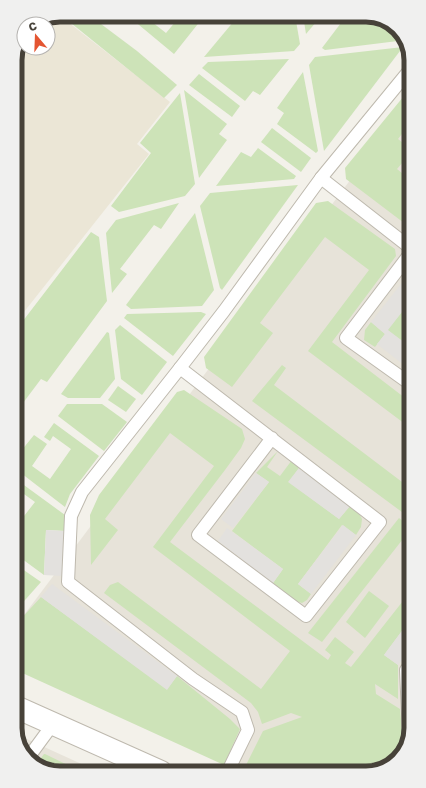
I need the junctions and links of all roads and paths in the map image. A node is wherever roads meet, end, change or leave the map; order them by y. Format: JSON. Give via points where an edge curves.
{"nodes":[{"id":1,"x":404,"y":77,"type":"edge"},
{"id":2,"x":321,"y":178,"type":"junction"},
{"id":3,"x":404,"y":243,"type":"edge"},
{"id":4,"x":404,"y":260,"type":"edge"},
{"id":5,"x":180,"y":368,"type":"junction"},
{"id":6,"x":404,"y":379,"type":"edge"},
{"id":7,"x":272,"y":438,"type":"junction"},
{"id":8,"x":22,"y":710,"type":"edge"},
{"id":9,"x":53,"y":724,"type":"junction"},
{"id":10,"x":32,"y":753,"type":"edge"},
{"id":11,"x":148,"y":766,"type":"edge"},
{"id":12,"x":230,"y":766,"type":"edge"}],
"edges":[{"from":1,"to":2,"type":"lane"},
{"from":2,"to":3,"type":"lane"},
{"from":2,"to":5,"type":"lane"},
{"from":4,"to":6,"type":"lane","via":[[346,338]]},
{"from":5,"to":7,"type":"lane"},
{"from":5,"to":12,"type":"lane","via":[[82,492],[71,516],[68,582],[193,679],[242,712],[248,730]]},
{"from":7,"to":7,"type":"lane","via":[[380,522],[306,616],[198,536]]},
{"from":8,"to":9,"type":"street"},
{"from":9,"to":10,"type":"lane"},
{"from":9,"to":11,"type":"street"}]}
